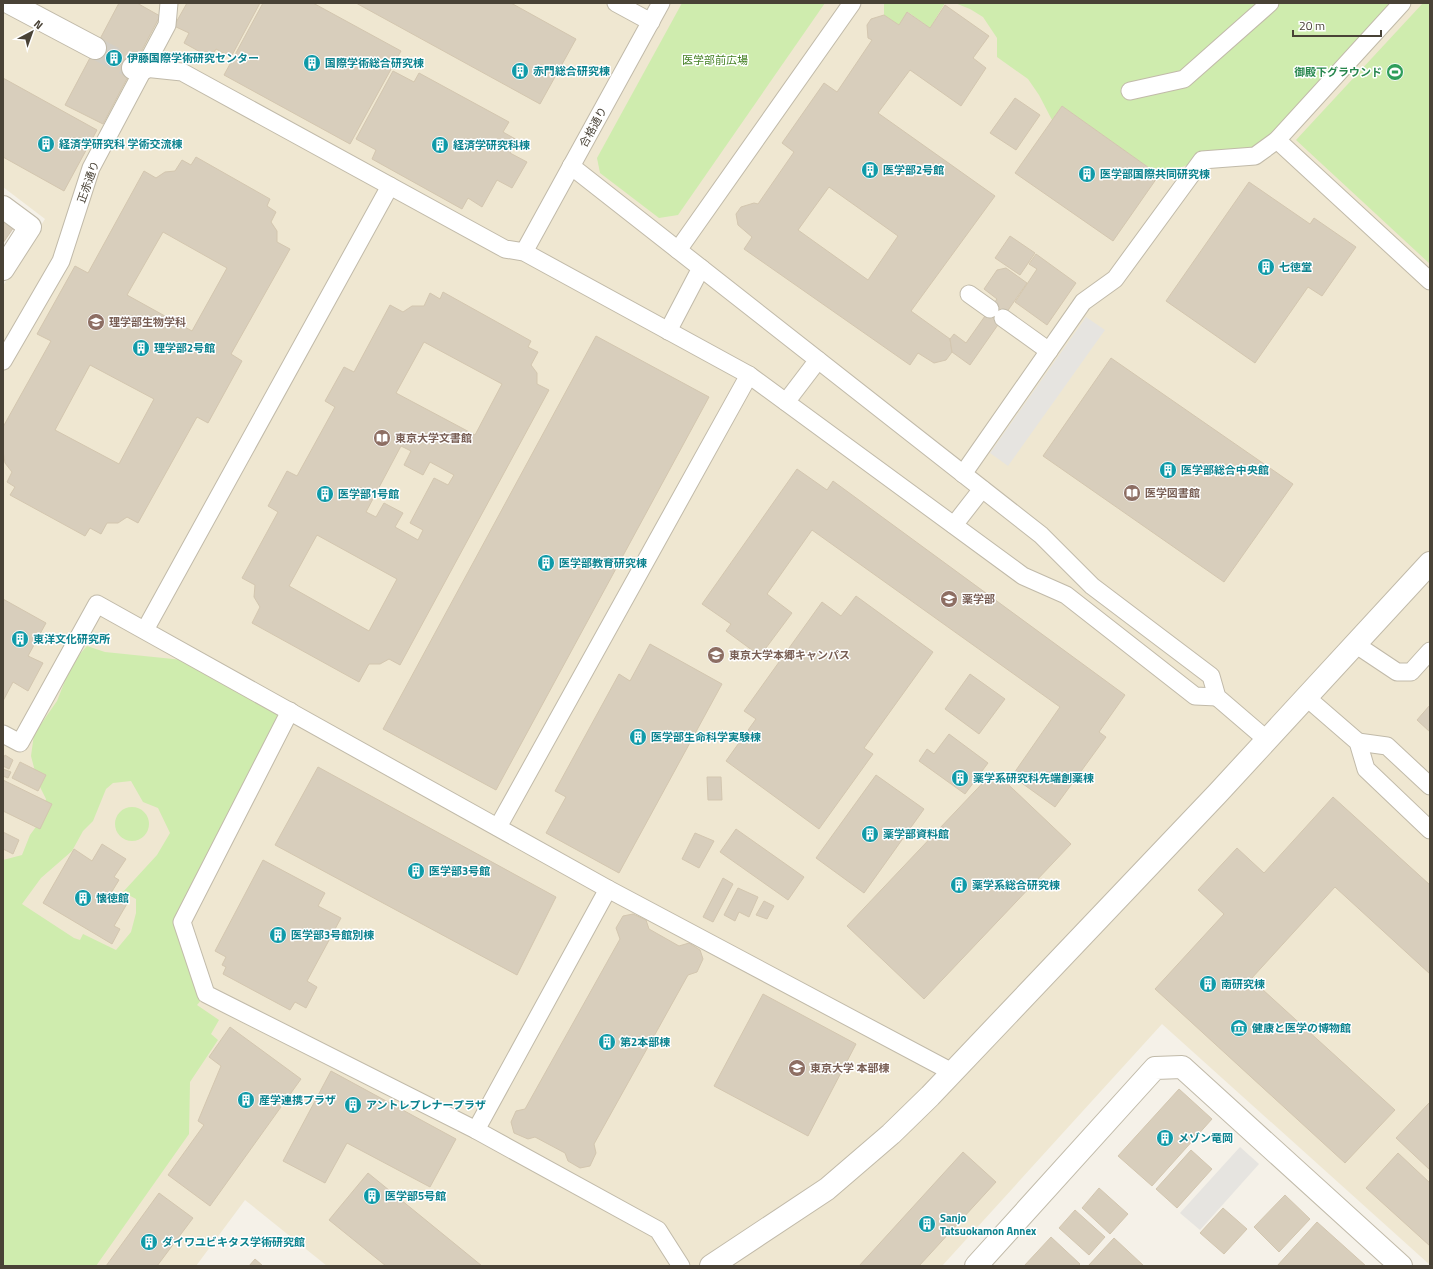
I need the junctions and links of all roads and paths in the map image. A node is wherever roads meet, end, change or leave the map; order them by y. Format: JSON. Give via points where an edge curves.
{"nodes":[{"id":1,"x":10,"y":3,"type":"edge"},
{"id":2,"x":170,"y":3,"type":"edge"},
{"id":3,"x":616,"y":3,"type":"edge"},
{"id":4,"x":661,"y":3,"type":"edge"},
{"id":5,"x":852,"y":3,"type":"edge"},
{"id":6,"x":1270,"y":3,"type":"edge"},
{"id":7,"x":1399,"y":4,"type":"edge"},
{"id":8,"x":651,"y":22,"type":"junction"},
{"id":9,"x":95,"y":48,"type":"tunnel mouth"},
{"id":10,"x":138,"y":68,"type":"junction"},
{"id":11,"x":1130,"y":91,"type":"dead end"},
{"id":12,"x":1277,"y":140,"type":"junction"},
{"id":13,"x":571,"y":166,"type":"junction"},
{"id":14,"x":390,"y":186,"type":"junction"},
{"id":15,"x":3,"y":207,"type":"edge"},
{"id":16,"x":678,"y":250,"type":"junction"},
{"id":17,"x":524,"y":252,"type":"junction"},
{"id":18,"x":701,"y":268,"type":"junction"},
{"id":19,"x":3,"y":270,"type":"edge"},
{"id":20,"x":1430,"y":281,"type":"edge"},
{"id":21,"x":969,"y":294,"type":"dead end"},
{"id":22,"x":668,"y":331,"type":"junction"},
{"id":23,"x":1049,"y":351,"type":"junction"},
{"id":24,"x":818,"y":360,"type":"junction"},
{"id":25,"x":3,"y":361,"type":"edge"},
{"id":26,"x":749,"y":375,"type":"junction"},
{"id":27,"x":786,"y":402,"type":"junction"},
{"id":28,"x":963,"y":474,"type":"junction"},
{"id":29,"x":982,"y":489,"type":"junction"},
{"id":30,"x":954,"y":525,"type":"junction"},
{"id":31,"x":1430,"y":563,"type":"edge"},
{"id":32,"x":145,"y":630,"type":"junction"},
{"id":33,"x":1355,"y":644,"type":"junction"},
{"id":34,"x":1430,"y":651,"type":"edge"},
{"id":35,"x":1217,"y":697,"type":"junction"},
{"id":36,"x":1306,"y":697,"type":"junction"},
{"id":37,"x":290,"y":711,"type":"junction"},
{"id":38,"x":3,"y":734,"type":"edge"},
{"id":39,"x":1266,"y":739,"type":"junction"},
{"id":40,"x":1358,"y":742,"type":"junction"},
{"id":41,"x":1430,"y":786,"type":"edge"},
{"id":42,"x":498,"y":827,"type":"junction"},
{"id":43,"x":1430,"y":830,"type":"edge"},
{"id":44,"x":608,"y":888,"type":"junction"},
{"id":45,"x":952,"y":1072,"type":"junction"},
{"id":46,"x":476,"y":1130,"type":"junction"},
{"id":47,"x":980,"y":1265,"type":"edge"},
{"id":48,"x":681,"y":1266,"type":"edge"},
{"id":49,"x":711,"y":1266,"type":"edge"},
{"id":50,"x":1401,"y":1266,"type":"edge"}],
"edges":[{"from":1,"to":9,"type":"street"},
{"from":2,"to":10,"type":"lane","name":"正赤通り","via":[[167,25]]},
{"from":3,"to":8,"type":"lane"},
{"from":4,"to":8,"type":"lane","name":"合格通り"},
{"from":5,"to":16,"type":"lane"},
{"from":6,"to":11,"type":"lane","via":[[1184,79]]},
{"from":7,"to":12,"type":"lane"},
{"from":8,"to":13,"type":"lane","name":"合格通り"},
{"from":10,"to":14,"type":"lane","via":[[182,72]]},
{"from":10,"to":25,"type":"lane","name":"正赤通り","via":[[91,168],[61,261]]},
{"from":12,"to":20,"type":"lane"},
{"from":12,"to":23,"type":"lane","via":[[1255,156],[1202,160],[1115,279],[1083,302]]},
{"from":13,"to":16,"type":"lane"},
{"from":13,"to":17,"type":"lane","name":"合格通り"},
{"from":14,"to":17,"type":"lane","via":[[506,249]]},
{"from":14,"to":32,"type":"lane"},
{"from":15,"to":19,"type":"street","via":[[30,227]]},
{"from":16,"to":18,"type":"lane"},
{"from":17,"to":22,"type":"lane"},
{"from":18,"to":22,"type":"lane"},
{"from":18,"to":24,"type":"lane"},
{"from":21,"to":23,"type":"lane"},
{"from":22,"to":26,"type":"lane"},
{"from":23,"to":28,"type":"lane"},
{"from":24,"to":27,"type":"lane"},
{"from":24,"to":28,"type":"lane"},
{"from":26,"to":27,"type":"lane"},
{"from":26,"to":42,"type":"lane"},
{"from":27,"to":30,"type":"lane"},
{"from":28,"to":29,"type":"lane"},
{"from":29,"to":30,"type":"lane"},
{"from":29,"to":35,"type":"lane","via":[[1041,535],[1092,586],[1211,676]]},
{"from":30,"to":35,"type":"lane","via":[[1023,576],[1066,595],[1195,696]]},
{"from":31,"to":33,"type":"street"},
{"from":32,"to":37,"type":"lane"},
{"from":32,"to":38,"type":"lane","via":[[97,604],[20,743]]},
{"from":33,"to":34,"type":"lane","via":[[1397,672],[1411,672]]},
{"from":33,"to":36,"type":"street"},
{"from":35,"to":39,"type":"lane"},
{"from":36,"to":39,"type":"street"},
{"from":36,"to":40,"type":"lane"},
{"from":37,"to":42,"type":"lane"},
{"from":37,"to":46,"type":"lane","via":[[182,922],[206,994]]},
{"from":39,"to":45,"type":"street","via":[[1218,793]]},
{"from":40,"to":41,"type":"lane","via":[[1387,746]]},
{"from":40,"to":43,"type":"lane","via":[[1366,769]]},
{"from":42,"to":44,"type":"lane"},
{"from":44,"to":45,"type":"lane"},
{"from":44,"to":46,"type":"lane"},
{"from":45,"to":49,"type":"street","via":[[891,1134],[828,1189]]},
{"from":46,"to":48,"type":"lane","via":[[658,1230]]},
{"from":47,"to":50,"type":"street","via":[[1155,1068],[1182,1067]]}]}
